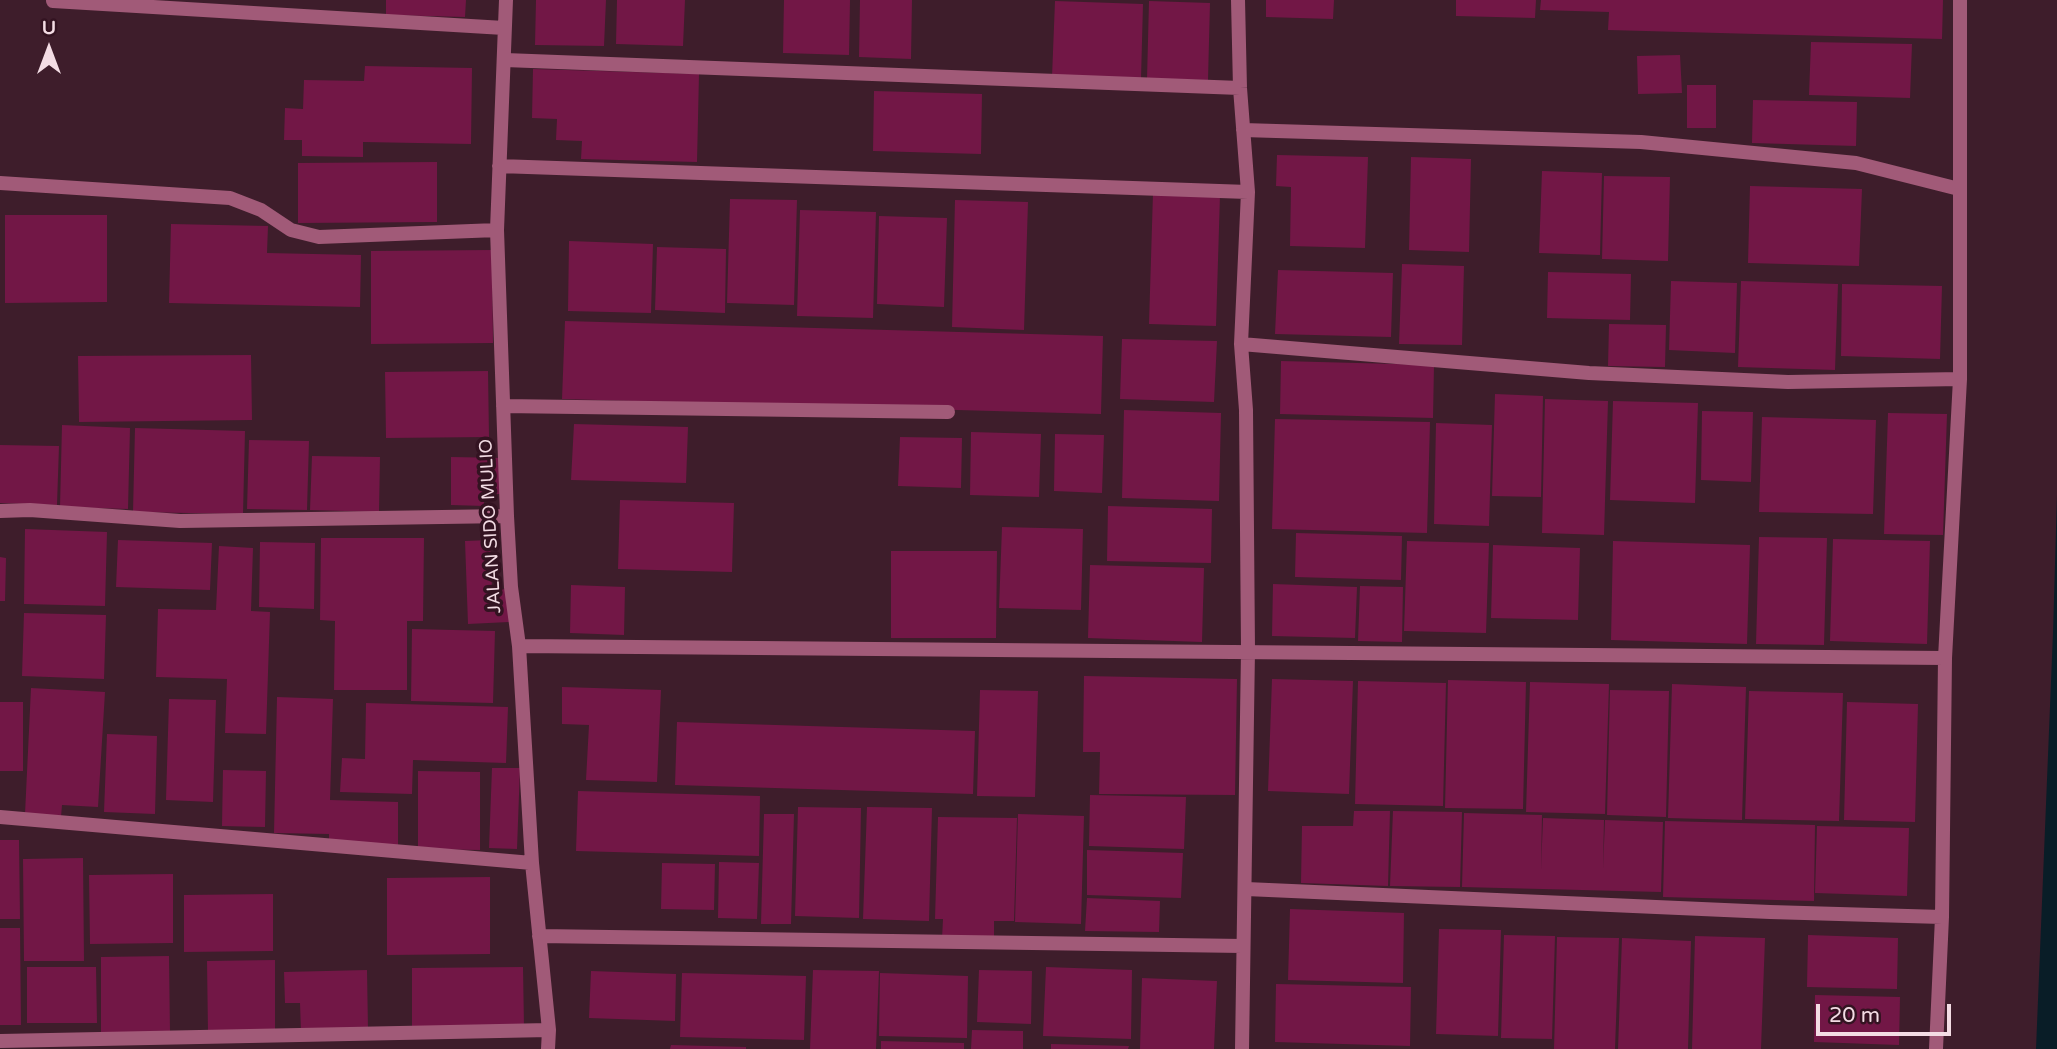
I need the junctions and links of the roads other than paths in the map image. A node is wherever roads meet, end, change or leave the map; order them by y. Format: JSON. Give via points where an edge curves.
{"nodes":[{"id":1,"x":506,"y":0,"type":"edge"},
{"id":2,"x":1238,"y":0,"type":"edge"},
{"id":3,"x":1960,"y":0,"type":"edge"},
{"id":4,"x":53,"y":1,"type":"edge"},
{"id":5,"x":504,"y":28,"type":"junction"},
{"id":6,"x":505,"y":60,"type":"junction"},
{"id":7,"x":1240,"y":88,"type":"junction"},
{"id":8,"x":1243,"y":130,"type":"junction"},
{"id":9,"x":499,"y":166,"type":"junction"},
{"id":10,"x":0,"y":183,"type":"edge"},
{"id":11,"x":1959,"y":189,"type":"junction"},
{"id":12,"x":1248,"y":192,"type":"junction"},
{"id":13,"x":497,"y":230,"type":"junction"},
{"id":14,"x":1241,"y":344,"type":"junction"},
{"id":15,"x":1960,"y":379,"type":"junction"},
{"id":16,"x":503,"y":406,"type":"junction"},
{"id":17,"x":948,"y":412,"type":"dead end"},
{"id":18,"x":0,"y":511,"type":"edge"},
{"id":19,"x":507,"y":516,"type":"junction"},
{"id":20,"x":519,"y":646,"type":"junction"},
{"id":21,"x":1248,"y":650,"type":"junction"},
{"id":22,"x":1945,"y":658,"type":"junction"},
{"id":23,"x":0,"y":817,"type":"edge"},
{"id":24,"x":532,"y":863,"type":"junction"},
{"id":25,"x":1246,"y":889,"type":"junction"},
{"id":26,"x":1941,"y":917,"type":"junction"},
{"id":27,"x":539,"y":936,"type":"junction"},
{"id":28,"x":1243,"y":946,"type":"junction"},
{"id":29,"x":549,"y":1030,"type":"junction"},
{"id":30,"x":0,"y":1041,"type":"edge"},
{"id":31,"x":286,"y":1043,"type":"edge"},
{"id":32,"x":31,"y":1045,"type":"edge"},
{"id":33,"x":548,"y":1049,"type":"edge"},
{"id":34,"x":1242,"y":1049,"type":"edge"},
{"id":35,"x":1936,"y":1049,"type":"edge"}],
"edges":[{"from":1,"to":5,"type":"street","name":"JALAN SIDO MULIO"},
{"from":2,"to":7,"type":"street"},
{"from":3,"to":11,"type":"street"},
{"from":4,"to":5,"type":"street"},
{"from":5,"to":6,"type":"street","name":"JALAN SIDO MULIO"},
{"from":6,"to":7,"type":"street"},
{"from":6,"to":9,"type":"street","name":"JALAN SIDO MULIO"},
{"from":7,"to":8,"type":"street"},
{"from":8,"to":11,"type":"street","via":[[1641,142],[1856,163]]},
{"from":8,"to":12,"type":"street"},
{"from":9,"to":12,"type":"street"},
{"from":9,"to":13,"type":"street","name":"JALAN SIDO MULIO"},
{"from":10,"to":13,"type":"street","via":[[230,198],[261,210],[291,230],[318,237]]},
{"from":11,"to":15,"type":"street"},
{"from":12,"to":14,"type":"street"},
{"from":13,"to":16,"type":"street","name":"JALAN SIDO MULIO"},
{"from":14,"to":15,"type":"street","via":[[1590,373],[1788,382]]},
{"from":14,"to":21,"type":"street"},
{"from":15,"to":22,"type":"street"},
{"from":16,"to":17,"type":"street"},
{"from":16,"to":19,"type":"street","name":"JALAN SIDO MULIO"},
{"from":18,"to":19,"type":"street","via":[[180,521]]},
{"from":19,"to":20,"type":"street","name":"JALAN SIDO MULIO"},
{"from":20,"to":21,"type":"street"},
{"from":20,"to":24,"type":"street","name":"JALAN SIDO MULIO"},
{"from":21,"to":22,"type":"street"},
{"from":21,"to":25,"type":"street"},
{"from":22,"to":26,"type":"street"},
{"from":23,"to":24,"type":"street"},
{"from":24,"to":27,"type":"street","name":"JALAN SIDO MULIO"},
{"from":25,"to":26,"type":"street"},
{"from":25,"to":28,"type":"street"},
{"from":26,"to":35,"type":"street"},
{"from":27,"to":28,"type":"street"},
{"from":27,"to":29,"type":"street","name":"JALAN SIDO MULIO"},
{"from":28,"to":34,"type":"street"},
{"from":29,"to":31,"type":"street"},
{"from":29,"to":33,"type":"street","name":"JALAN SIDO MULIO"},
{"from":30,"to":32,"type":"street"},
{"from":31,"to":32,"type":"street"}]}
